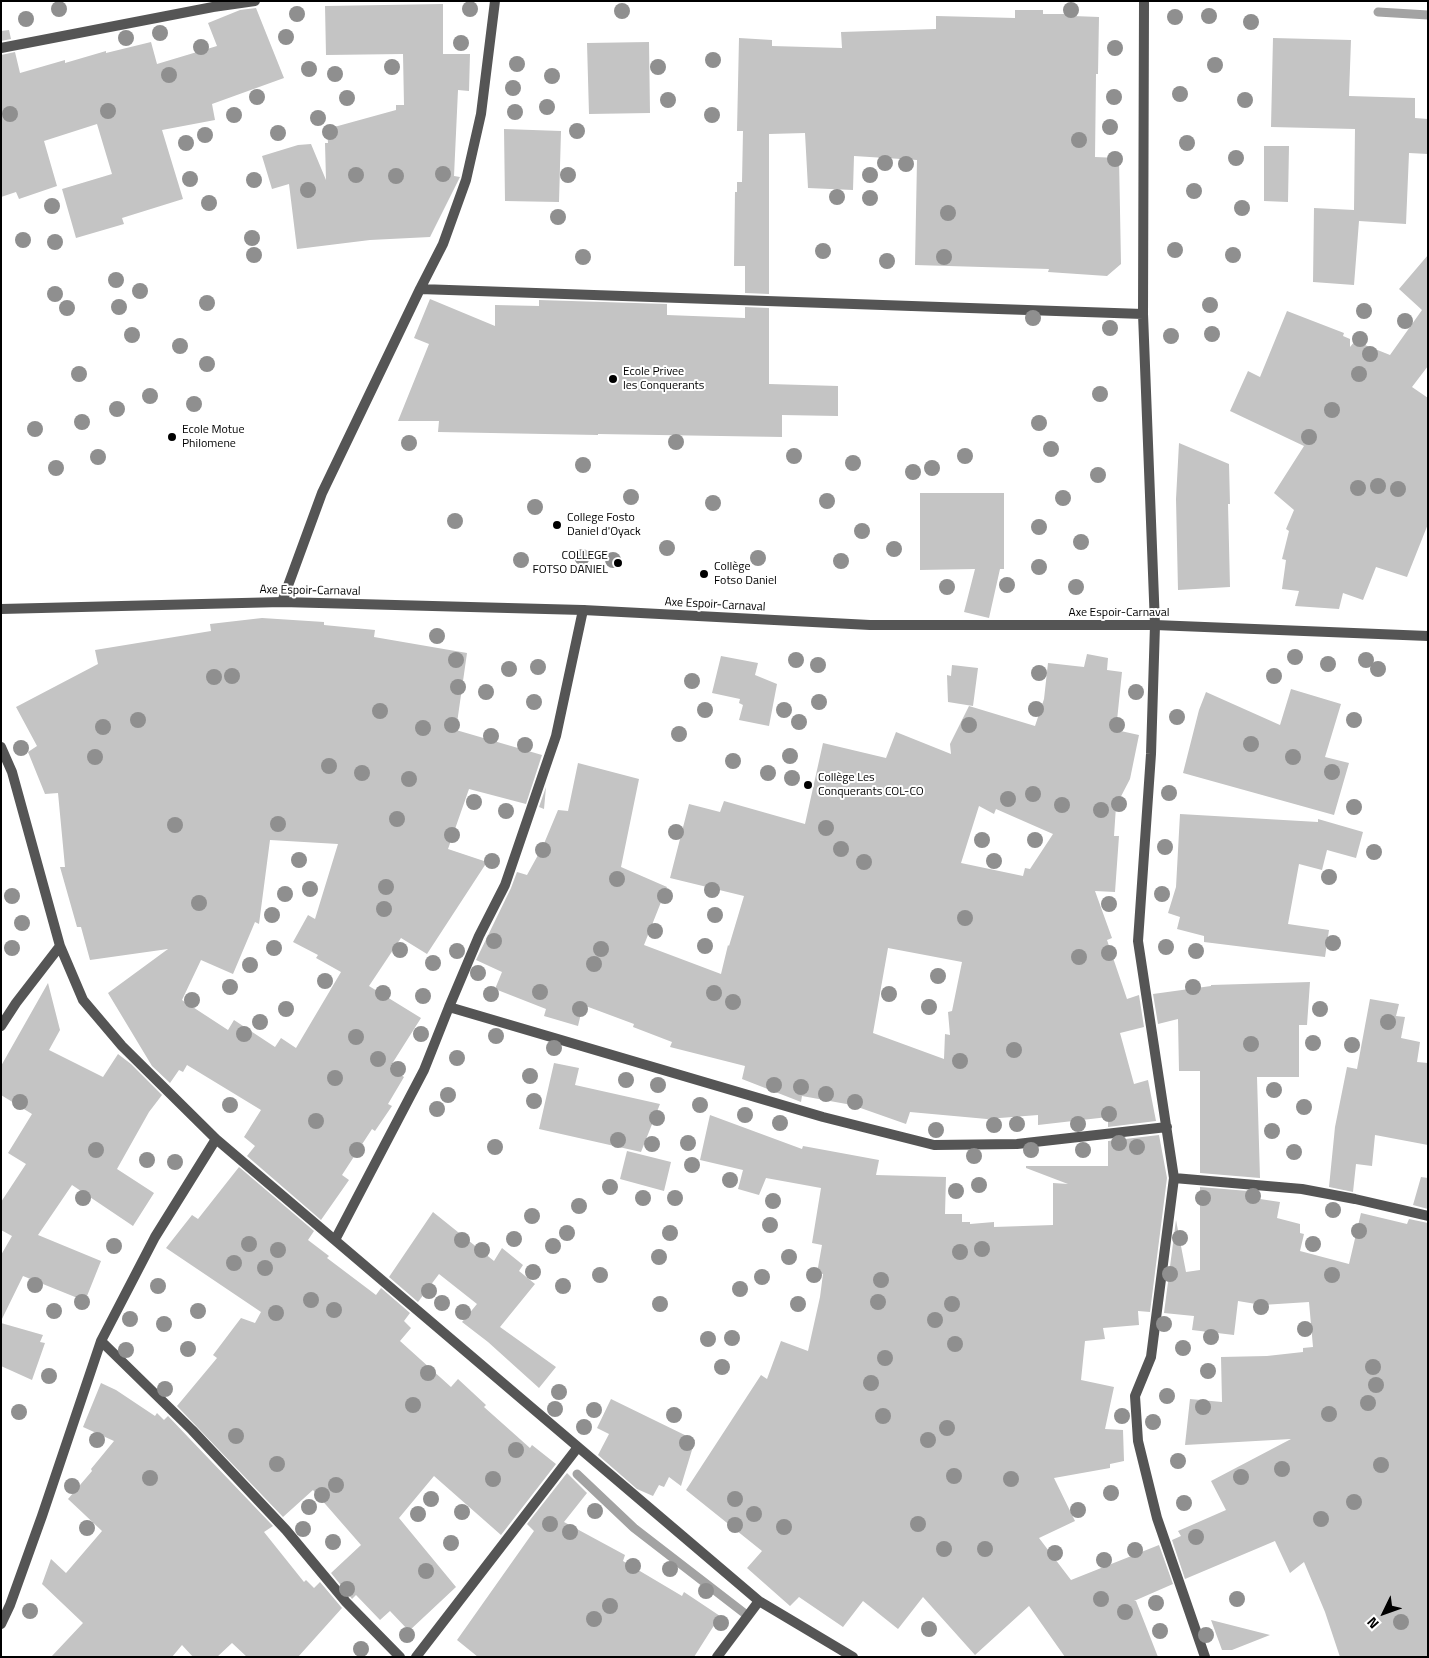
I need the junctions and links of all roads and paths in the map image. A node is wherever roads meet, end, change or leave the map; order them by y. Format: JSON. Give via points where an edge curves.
{"nodes":[{"id":1,"x":255,"y":1,"type":"edge"},
{"id":2,"x":495,"y":1,"type":"edge"},
{"id":3,"x":1144,"y":1,"type":"edge"},
{"id":4,"x":1,"y":48,"type":"edge"},
{"id":5,"x":420,"y":290,"type":"junction"},
{"id":6,"x":1143,"y":314,"type":"junction"},
{"id":7,"x":282,"y":602,"type":"junction"},
{"id":8,"x":1,"y":609,"type":"edge"},
{"id":9,"x":583,"y":610,"type":"junction"},
{"id":10,"x":1155,"y":625,"type":"junction"},
{"id":11,"x":1428,"y":636,"type":"edge"},
{"id":12,"x":1,"y":747,"type":"edge"},
{"id":13,"x":60,"y":946,"type":"junction"},
{"id":14,"x":449,"y":1007,"type":"junction"},
{"id":15,"x":1,"y":1026,"type":"edge"},
{"id":16,"x":1167,"y":1127,"type":"junction"},
{"id":17,"x":216,"y":1139,"type":"junction"},
{"id":18,"x":1174,"y":1178,"type":"junction"},
{"id":19,"x":1428,"y":1216,"type":"edge"},
{"id":20,"x":335,"y":1240,"type":"junction"},
{"id":21,"x":101,"y":1341,"type":"junction"},
{"id":22,"x":578,"y":1447,"type":"junction"},
{"id":23,"x":759,"y":1602,"type":"junction"},
{"id":24,"x":1,"y":1624,"type":"edge"},
{"id":25,"x":400,"y":1657,"type":"edge"},
{"id":26,"x":416,"y":1657,"type":"edge"},
{"id":27,"x":717,"y":1657,"type":"edge"},
{"id":28,"x":852,"y":1657,"type":"edge"},
{"id":29,"x":1205,"y":1657,"type":"edge"}],
"edges":[{"from":1,"to":4,"type":"street"},
{"from":2,"to":5,"type":"street","via":[[481,114],[466,180],[443,244]]},
{"from":3,"to":6,"type":"street"},
{"from":5,"to":6,"type":"street"},
{"from":5,"to":7,"type":"street","via":[[322,493]]},
{"from":6,"to":10,"type":"street"},
{"from":7,"to":8,"type":"street","name":"Axe Espoir-Carnaval"},
{"from":7,"to":9,"type":"street","name":"Axe Espoir-Carnaval"},
{"from":9,"to":10,"type":"street","name":"Axe Espoir-Carnaval","via":[[870,625]]},
{"from":9,"to":14,"type":"street","via":[[556,736],[505,885]]},
{"from":10,"to":11,"type":"street","name":"Axe Espoir-Carnaval"},
{"from":10,"to":16,"type":"street","via":[[1151,754],[1138,941]]},
{"from":12,"to":13,"type":"street","via":[[12,772]]},
{"from":13,"to":15,"type":"street"},
{"from":13,"to":17,"type":"street","via":[[83,1000],[122,1046]]},
{"from":14,"to":16,"type":"street","via":[[823,1117],[934,1145],[1017,1144]]},
{"from":14,"to":20,"type":"street","via":[[424,1070]]},
{"from":16,"to":18,"type":"street"},
{"from":17,"to":20,"type":"street"},
{"from":17,"to":21,"type":"street","via":[[154,1238]]},
{"from":18,"to":19,"type":"street","via":[[1302,1189]]},
{"from":18,"to":29,"type":"street","via":[[1151,1357],[1135,1396],[1138,1441],[1157,1518]]},
{"from":20,"to":22,"type":"street"},
{"from":21,"to":24,"type":"street","via":[[39,1525]]},
{"from":21,"to":25,"type":"street","via":[[199,1437],[286,1530],[346,1602]]},
{"from":22,"to":23,"type":"street"},
{"from":22,"to":26,"type":"street"},
{"from":23,"to":27,"type":"street"},
{"from":23,"to":28,"type":"street"}]}
